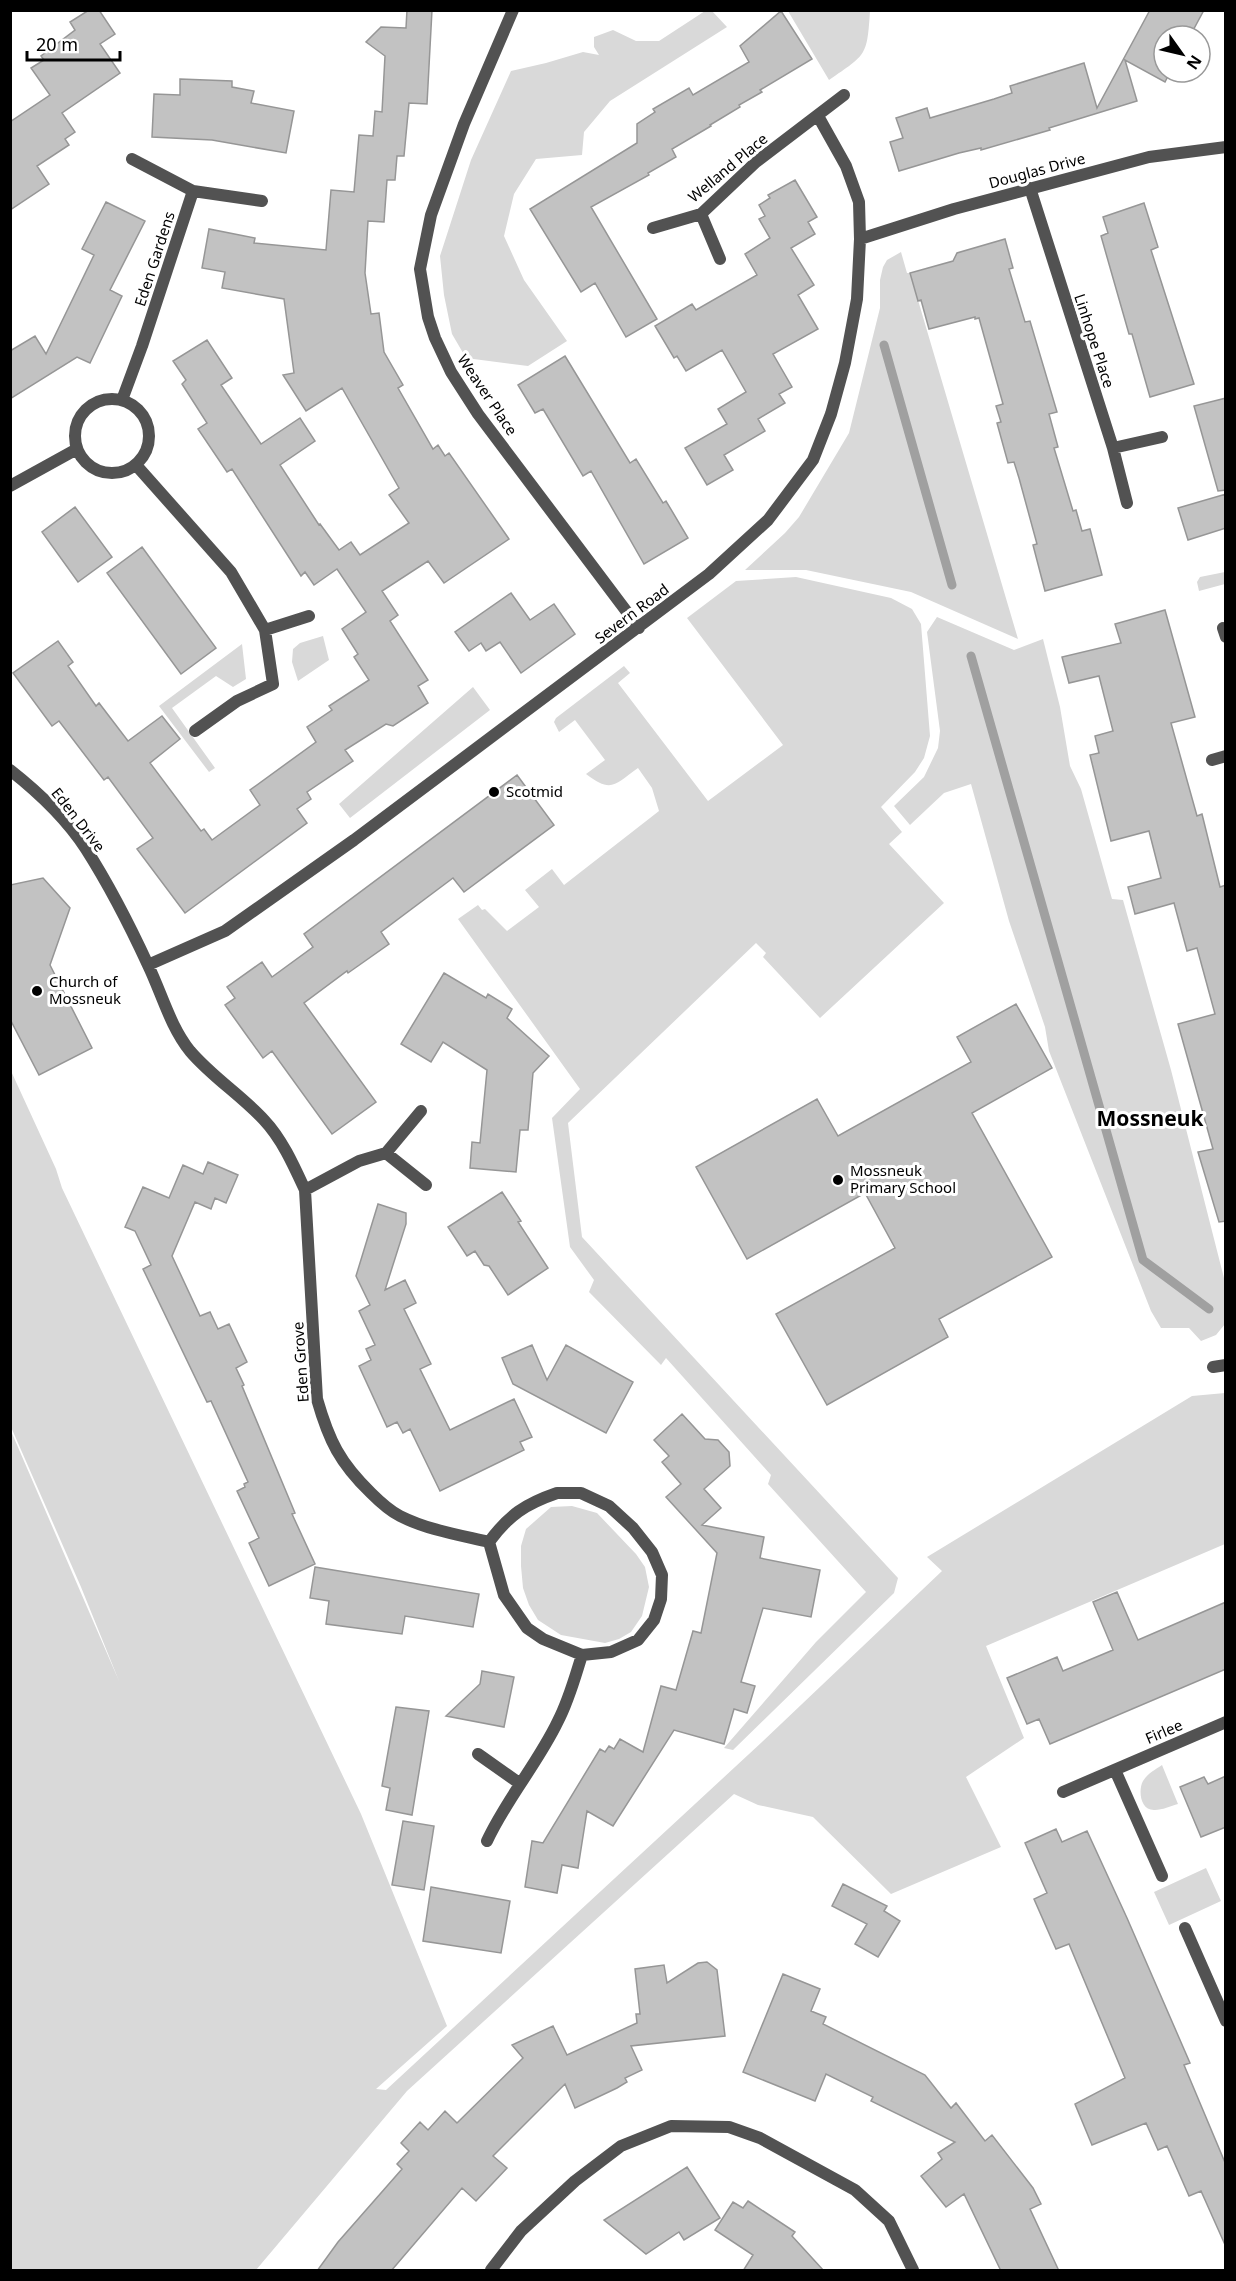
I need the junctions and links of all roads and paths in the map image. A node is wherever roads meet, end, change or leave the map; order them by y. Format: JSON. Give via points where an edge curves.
{"nodes":[{"id":1,"x":513,"y":10,"type":"edge"},
{"id":2,"x":844,"y":95,"type":"dead end"},
{"id":3,"x":818,"y":116,"type":"junction"},
{"id":4,"x":1226,"y":147,"type":"edge"},
{"id":5,"x":132,"y":159,"type":"dead end"},
{"id":6,"x":1030,"y":188,"type":"junction"},
{"id":7,"x":193,"y":191,"type":"junction"},
{"id":8,"x":262,"y":201,"type":"dead end"},
{"id":9,"x":701,"y":214,"type":"junction"},
{"id":10,"x":653,"y":228,"type":"dead end"},
{"id":11,"x":860,"y":239,"type":"junction"},
{"id":12,"x":720,"y":259,"type":"dead end"},
{"id":13,"x":122,"y":400,"type":"junction"},
{"id":14,"x":1162,"y":437,"type":"dead end"},
{"id":15,"x":1113,"y":448,"type":"junction"},
{"id":16,"x":77,"y":449,"type":"junction"},
{"id":17,"x":136,"y":465,"type":"junction"},
{"id":18,"x":10,"y":486,"type":"edge"},
{"id":19,"x":1127,"y":503,"type":"dead end"},
{"id":20,"x":309,"y":616,"type":"dead end"},
{"id":21,"x":639,"y":628,"type":"junction"},
{"id":22,"x":265,"y":630,"type":"junction"},
{"id":23,"x":195,"y":731,"type":"dead end"},
{"id":24,"x":1226,"y":756,"type":"edge"},
{"id":25,"x":1212,"y":760,"type":"dead end"},
{"id":26,"x":10,"y":770,"type":"edge"},
{"id":27,"x":113,"y":897,"type":"joint"},
{"id":28,"x":148,"y":965,"type":"junction"},
{"id":29,"x":421,"y":1112,"type":"dead end"},
{"id":30,"x":386,"y":1153,"type":"junction"},
{"id":31,"x":426,"y":1185,"type":"dead end"},
{"id":32,"x":305,"y":1190,"type":"junction"},
{"id":33,"x":489,"y":1542,"type":"junction"},
{"id":34,"x":582,"y":1655,"type":"junction"},
{"id":35,"x":1226,"y":1722,"type":"edge"},
{"id":36,"x":477,"y":1754,"type":"dead end"},
{"id":37,"x":1115,"y":1770,"type":"junction"},
{"id":38,"x":519,"y":1783,"type":"junction"},
{"id":39,"x":1063,"y":1792,"type":"dead end"},
{"id":40,"x":487,"y":1841,"type":"dead end"},
{"id":41,"x":1162,"y":1876,"type":"dead end"},
{"id":42,"x":1185,"y":1928,"type":"dead end"},
{"id":43,"x":1225,"y":2018,"type":"edge"},
{"id":44,"x":491,"y":2271,"type":"edge"},
{"id":45,"x":912,"y":2271,"type":"edge"}],
"edges":[{"from":1,"to":21,"type":"street","name":"Weaver Place","via":[[431,214],[420,269],[428,317],[451,372],[478,414]]},
{"from":2,"to":3,"type":"street","name":"Welland Place"},
{"from":3,"to":9,"type":"street","name":"Welland Place","via":[[756,162]]},
{"from":3,"to":11,"type":"street","name":"Severn Road","via":[[846,166],[859,202]]},
{"from":4,"to":6,"type":"street","name":"Douglas Drive","via":[[1149,157]]},
{"from":5,"to":7,"type":"street"},
{"from":6,"to":11,"type":"street","name":"Douglas Drive"},
{"from":6,"to":15,"type":"street","name":"Linhope Place"},
{"from":7,"to":8,"type":"street"},
{"from":7,"to":13,"type":"street","name":"Eden Gardens"},
{"from":9,"to":10,"type":"street","name":"Welland Place"},
{"from":9,"to":12,"type":"street"},
{"from":11,"to":21,"type":"street","name":"Severn Road","via":[[857,299],[844,363],[831,414],[813,460],[768,520],[709,574]]},
{"from":13,"to":16,"type":"street","via":[[106,400],[91,406],[80,418],[75,433]]},
{"from":13,"to":17,"type":"street","via":[[136,408],[146,421],[146,452]]},
{"from":14,"to":15,"type":"street"},
{"from":15,"to":19,"type":"street","name":"Linhope Place"},
{"from":16,"to":17,"type":"street","via":[[96,470],[110,474]]},
{"from":16,"to":18,"type":"street"},
{"from":17,"to":22,"type":"street","via":[[231,572]]},
{"from":20,"to":22,"type":"street"},
{"from":21,"to":28,"type":"street","name":"Severn Road","via":[[225,931]]},
{"from":22,"to":23,"type":"street","via":[[273,684],[237,701]]},
{"from":24,"to":25,"type":"street"},
{"from":26,"to":27,"type":"street","name":"Eden Drive","via":[[34,789],[85,847]]},
{"from":27,"to":28,"type":"street","name":"Eden Grove"},
{"from":28,"to":32,"type":"street","name":"Eden Grove","via":[[173,1025],[190,1051],[265,1120]]},
{"from":29,"to":30,"type":"street"},
{"from":30,"to":31,"type":"street"},
{"from":30,"to":32,"type":"street","via":[[359,1161]]},
{"from":32,"to":33,"type":"street","name":"Eden Grove","via":[[317,1399],[339,1458],[398,1516]]},
{"from":33,"to":34,"type":"street","via":[[504,1595],[527,1628]]},
{"from":33,"to":34,"type":"street","via":[[503,1523],[523,1507],[557,1493],[581,1493],[609,1506],[633,1528],[652,1552],[662,1575],[661,1599],[654,1620],[638,1640],[611,1652]]},
{"from":34,"to":38,"type":"street","via":[[559,1719]]},
{"from":35,"to":37,"type":"street","name":"Firlee"},
{"from":36,"to":38,"type":"street"},
{"from":37,"to":39,"type":"street","name":"Firlee"},
{"from":37,"to":41,"type":"street"},
{"from":38,"to":40,"type":"street"},
{"from":42,"to":43,"type":"street"},
{"from":44,"to":45,"type":"street","via":[[521,2231],[575,2181],[621,2146],[671,2126],[729,2127],[760,2138],[855,2190],[889,2221]]}]}
